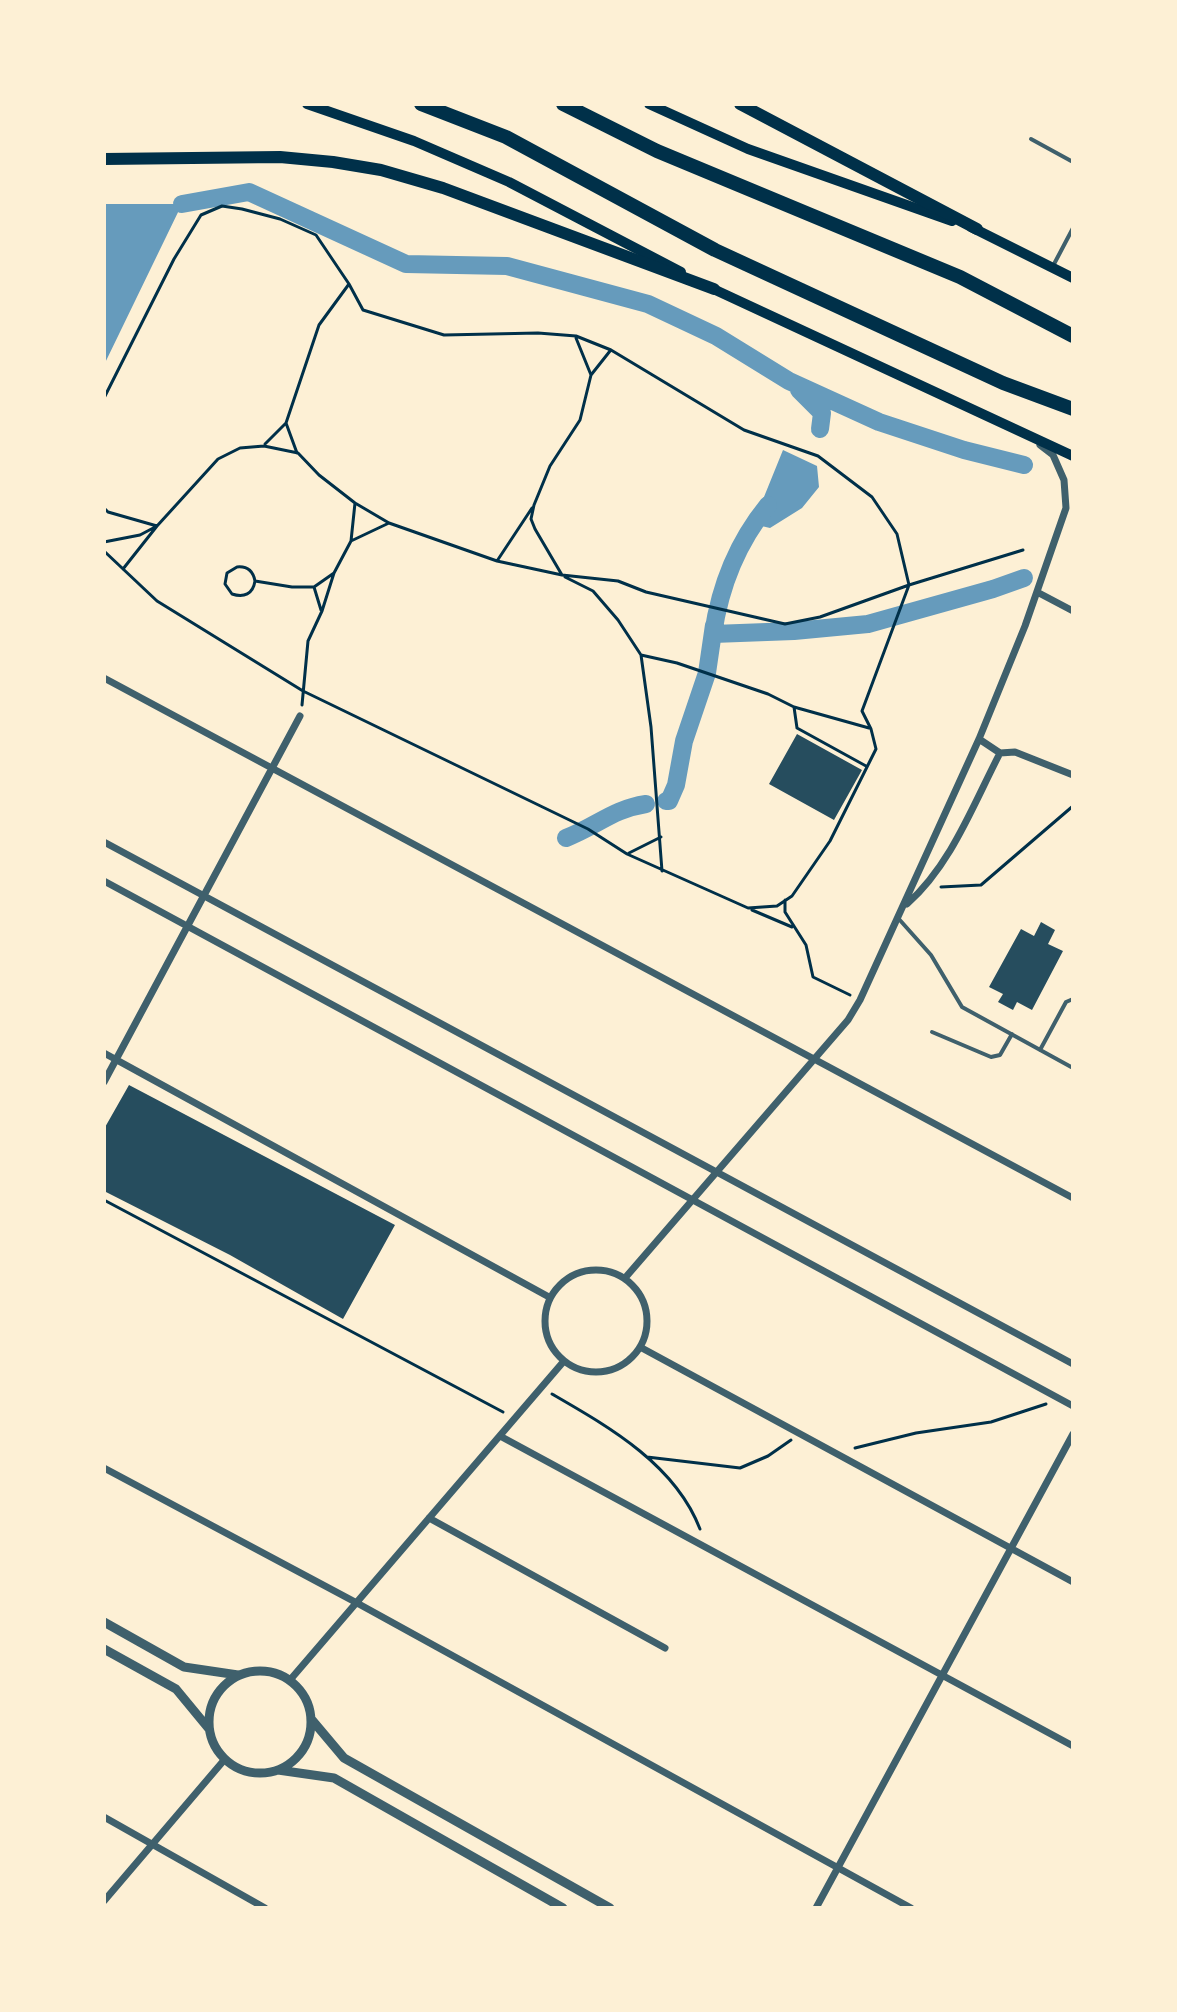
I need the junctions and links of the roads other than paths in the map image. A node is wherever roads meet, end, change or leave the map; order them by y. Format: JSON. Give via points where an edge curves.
{"nodes":[{"id":1,"x":307,"y":104,"type":"edge"},
{"id":2,"x":421,"y":104,"type":"edge"},
{"id":3,"x":563,"y":104,"type":"edge"},
{"id":4,"x":649,"y":104,"type":"edge"},
{"id":5,"x":740,"y":104,"type":"edge"},
{"id":6,"x":1031,"y":139,"type":"dead end"},
{"id":7,"x":104,"y":159,"type":"edge"},
{"id":8,"x":1073,"y":162,"type":"edge"},
{"id":9,"x":1073,"y":228,"type":"edge"},
{"id":10,"x":977,"y":229,"type":"junction"},
{"id":11,"x":1071,"y":237,"type":"edge"},
{"id":12,"x":1052,"y":268,"type":"junction"},
{"id":13,"x":1073,"y":278,"type":"edge"},
{"id":14,"x":714,"y":289,"type":"junction"},
{"id":15,"x":1073,"y":336,"type":"edge"},
{"id":16,"x":1073,"y":409,"type":"edge"},
{"id":17,"x":1022,"y":431,"type":"junction"},
{"id":18,"x":1073,"y":456,"type":"edge"},
{"id":19,"x":1037,"y":592,"type":"junction"},
{"id":20,"x":1073,"y":611,"type":"edge"},
{"id":21,"x":104,"y":678,"type":"edge"},
{"id":22,"x":300,"y":716,"type":"dead end"},
{"id":23,"x":979,"y":739,"type":"junction"},
{"id":24,"x":1000,"y":753,"type":"junction"},
{"id":25,"x":272,"y":768,"type":"junction"},
{"id":26,"x":1073,"y":775,"type":"edge"},
{"id":27,"x":104,"y":842,"type":"edge"},
{"id":28,"x":104,"y":881,"type":"edge"},
{"id":29,"x":204,"y":896,"type":"junction"},
{"id":30,"x":903,"y":908,"type":"junction"},
{"id":31,"x":898,"y":918,"type":"junction"},
{"id":32,"x":187,"y":927,"type":"junction"},
{"id":33,"x":1073,"y":999,"type":"edge"},
{"id":34,"x":932,"y":1032,"type":"dead end"},
{"id":35,"x":1012,"y":1034,"type":"junction"},
{"id":36,"x":1040,"y":1050,"type":"junction"},
{"id":37,"x":104,"y":1053,"type":"edge"},
{"id":38,"x":813,"y":1058,"type":"junction"},
{"id":39,"x":116,"y":1059,"type":"junction"},
{"id":40,"x":1073,"y":1068,"type":"edge"},
{"id":41,"x":104,"y":1082,"type":"edge"},
{"id":42,"x":715,"y":1172,"type":"junction"},
{"id":43,"x":1073,"y":1198,"type":"edge"},
{"id":44,"x":692,"y":1200,"type":"junction"},
{"id":45,"x":625,"y":1278,"type":"junction"},
{"id":46,"x":549,"y":1297,"type":"junction"},
{"id":47,"x":640,"y":1347,"type":"junction"},
{"id":48,"x":564,"y":1361,"type":"junction"},
{"id":49,"x":1073,"y":1364,"type":"edge"},
{"id":50,"x":1073,"y":1406,"type":"edge"},
{"id":51,"x":1073,"y":1434,"type":"edge"},
{"id":52,"x":500,"y":1436,"type":"junction"},
{"id":53,"x":104,"y":1468,"type":"edge"},
{"id":54,"x":429,"y":1518,"type":"junction"},
{"id":55,"x":1011,"y":1548,"type":"junction"},
{"id":56,"x":1073,"y":1582,"type":"edge"},
{"id":57,"x":357,"y":1603,"type":"junction"},
{"id":58,"x":104,"y":1622,"type":"edge"},
{"id":59,"x":665,"y":1648,"type":"dead end"},
{"id":60,"x":104,"y":1649,"type":"edge"},
{"id":61,"x":238,"y":1675,"type":"junction"},
{"id":62,"x":942,"y":1675,"type":"junction"},
{"id":63,"x":290,"y":1680,"type":"junction"},
{"id":64,"x":312,"y":1720,"type":"junction"},
{"id":65,"x":209,"y":1729,"type":"junction"},
{"id":66,"x":1073,"y":1746,"type":"edge"},
{"id":67,"x":225,"y":1759,"type":"junction"},
{"id":68,"x":278,"y":1770,"type":"junction"},
{"id":69,"x":104,"y":1817,"type":"edge"},
{"id":70,"x":152,"y":1844,"type":"junction"},
{"id":71,"x":838,"y":1868,"type":"junction"},
{"id":72,"x":104,"y":1901,"type":"edge"},
{"id":73,"x":265,"y":1908,"type":"edge"},
{"id":74,"x":563,"y":1908,"type":"edge"},
{"id":75,"x":610,"y":1908,"type":"edge"},
{"id":76,"x":816,"y":1908,"type":"edge"},
{"id":77,"x":911,"y":1908,"type":"edge"}],
"edges":[{"from":1,"to":14,"type":"main road","via":[[414,141],[509,182]]},
{"from":2,"to":16,"type":"highway","via":[[506,137],[715,250],[1003,383]]},
{"from":3,"to":15,"type":"highway","via":[[657,151],[960,277]]},
{"from":4,"to":10,"type":"main road","via":[[748,149]]},
{"from":5,"to":10,"type":"highway"},
{"from":6,"to":8,"type":"lane"},
{"from":7,"to":14,"type":"highway","via":[[280,157],[381,170]]},
{"from":9,"to":11,"type":"lane"},
{"from":10,"to":12,"type":"main road"},
{"from":11,"to":12,"type":"lane"},
{"from":12,"to":13,"type":"main road"},
{"from":14,"to":17,"type":"main road"},
{"from":17,"to":18,"type":"main road"},
{"from":17,"to":19,"type":"street","via":[[1053,455],[1064,480],[1066,508]]},
{"from":19,"to":20,"type":"street"},
{"from":19,"to":23,"type":"street"},
{"from":21,"to":25,"type":"street"},
{"from":22,"to":25,"type":"street"},
{"from":23,"to":24,"type":"street"},
{"from":23,"to":30,"type":"street"},
{"from":24,"to":26,"type":"street","via":[[1015,752]]},
{"from":24,"to":30,"type":"street","via":[[929,884]]},
{"from":25,"to":29,"type":"street"},
{"from":25,"to":38,"type":"street"},
{"from":27,"to":29,"type":"street"},
{"from":28,"to":32,"type":"street"},
{"from":29,"to":32,"type":"street"},
{"from":29,"to":42,"type":"street"},
{"from":30,"to":31,"type":"street"},
{"from":31,"to":35,"type":"lane","via":[[931,955],[962,1007]]},
{"from":31,"to":38,"type":"street","via":[[848,1020]]},
{"from":32,"to":39,"type":"street"},
{"from":32,"to":44,"type":"street"},
{"from":33,"to":36,"type":"lane","via":[[1066,1002]]},
{"from":34,"to":35,"type":"lane","via":[[991,1057],[1000,1055]]},
{"from":35,"to":36,"type":"lane"},
{"from":36,"to":40,"type":"lane"},
{"from":37,"to":39,"type":"street"},
{"from":38,"to":42,"type":"street"},
{"from":38,"to":43,"type":"street"},
{"from":39,"to":41,"type":"street"},
{"from":39,"to":46,"type":"street"},
{"from":42,"to":44,"type":"street"},
{"from":42,"to":49,"type":"street"},
{"from":44,"to":45,"type":"street"},
{"from":44,"to":50,"type":"street"},
{"from":45,"to":46,"type":"street","via":[[605,1270],[583,1270],[563,1280]]},
{"from":45,"to":47,"type":"street","via":[[639,1292],[646,1310],[647,1329]]},
{"from":46,"to":48,"type":"street","via":[[546,1332]]},
{"from":47,"to":48,"type":"street","via":[[606,1371]]},
{"from":47,"to":55,"type":"street"},
{"from":48,"to":52,"type":"street"},
{"from":51,"to":55,"type":"street"},
{"from":52,"to":54,"type":"street"},
{"from":52,"to":62,"type":"street"},
{"from":53,"to":57,"type":"street"},
{"from":54,"to":57,"type":"street"},
{"from":54,"to":59,"type":"street"},
{"from":55,"to":56,"type":"street"},
{"from":55,"to":62,"type":"street"},
{"from":57,"to":63,"type":"street"},
{"from":57,"to":71,"type":"street"},
{"from":58,"to":61,"type":"street","via":[[184,1667]]},
{"from":60,"to":65,"type":"street","via":[[176,1689]]},
{"from":61,"to":63,"type":"street","via":[[265,1670]]},
{"from":61,"to":65,"type":"street","via":[[214,1697]]},
{"from":62,"to":66,"type":"street"},
{"from":62,"to":71,"type":"street"},
{"from":63,"to":64,"type":"street","via":[[309,1704]]},
{"from":64,"to":68,"type":"street","via":[[303,1750]]},
{"from":64,"to":75,"type":"street","via":[[344,1758]]},
{"from":65,"to":67,"type":"street"},
{"from":67,"to":68,"type":"street","via":[[250,1772]]},
{"from":67,"to":70,"type":"street"},
{"from":68,"to":74,"type":"street","via":[[334,1778]]},
{"from":69,"to":70,"type":"street"},
{"from":70,"to":72,"type":"street"},
{"from":70,"to":73,"type":"street"},
{"from":71,"to":76,"type":"street"},
{"from":71,"to":77,"type":"street"}]}
